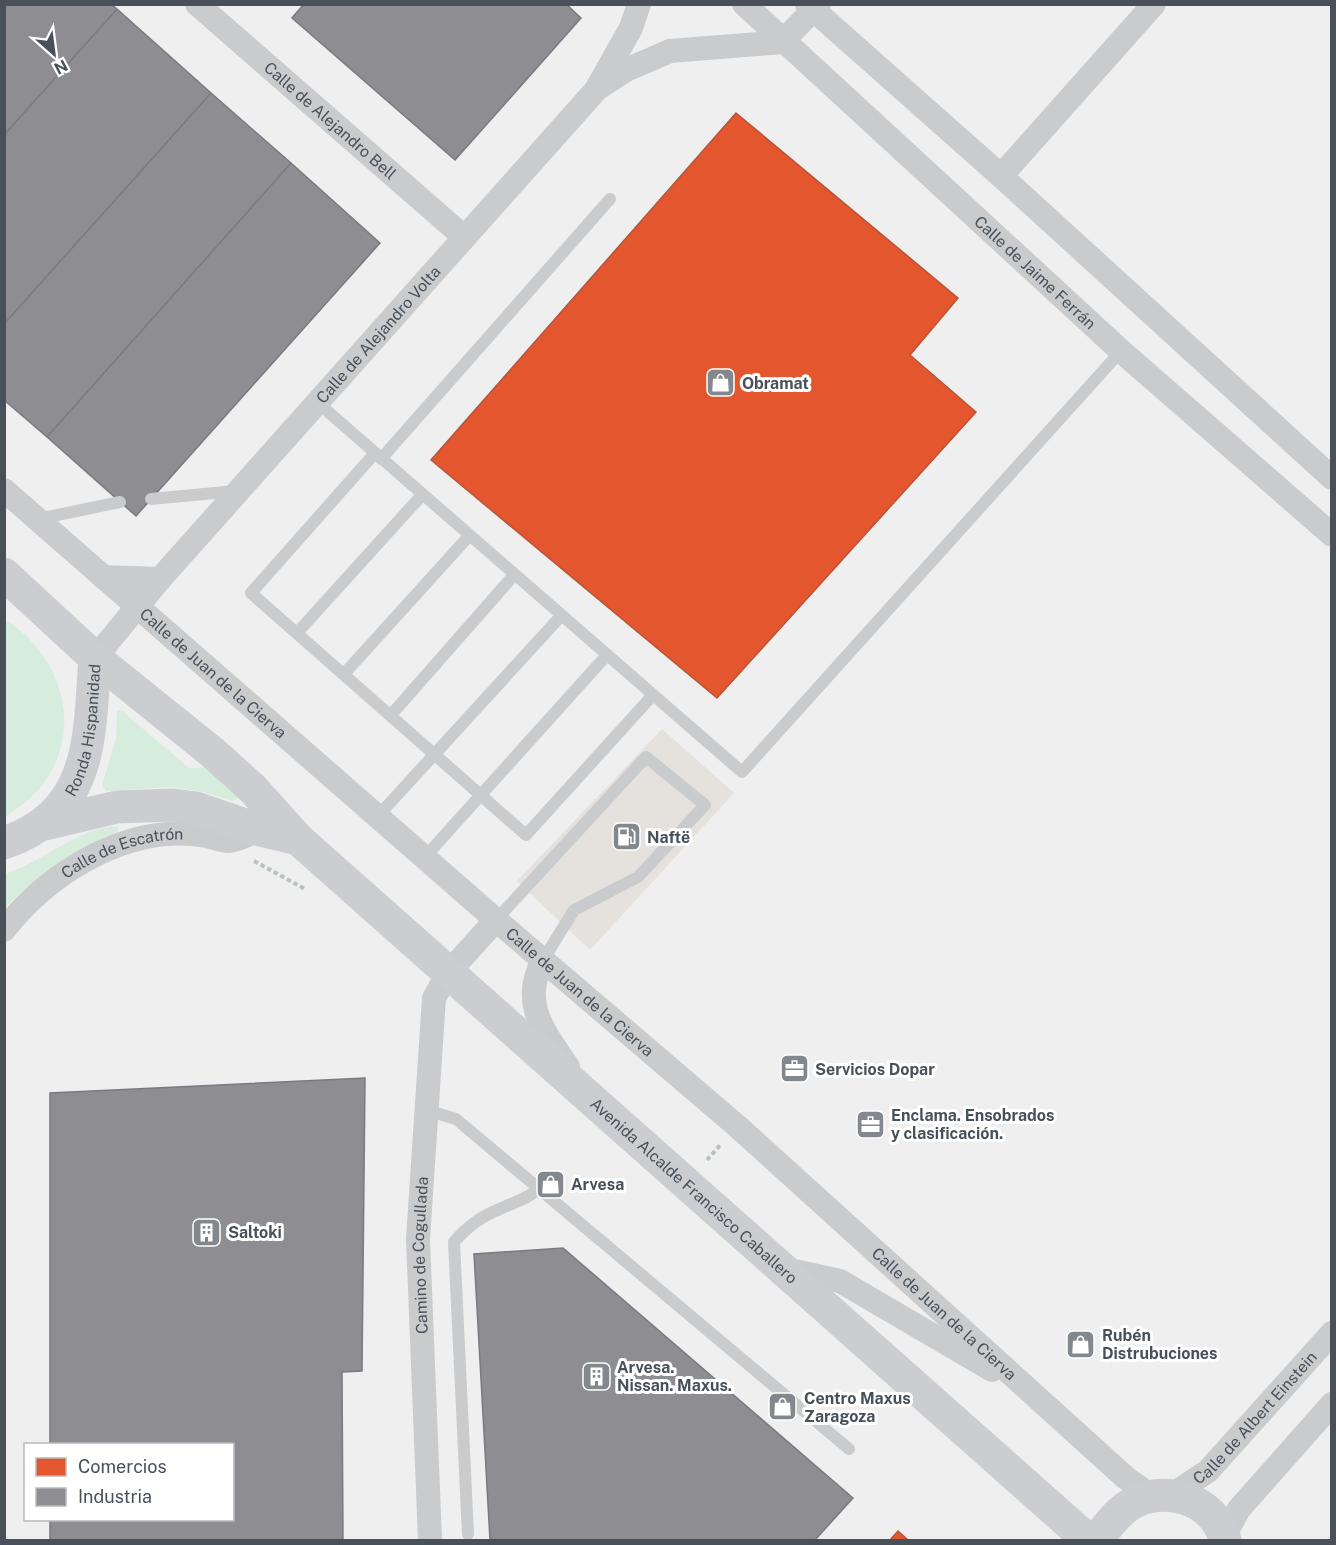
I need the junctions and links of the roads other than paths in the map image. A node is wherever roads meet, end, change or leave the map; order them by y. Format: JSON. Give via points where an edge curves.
{"nodes":[{"id":1,"x":197,"y":4,"type":"edge"},
{"id":2,"x":639,"y":4,"type":"edge"},
{"id":3,"x":744,"y":4,"type":"edge"},
{"id":4,"x":1154,"y":4,"type":"edge"},
{"id":5,"x":813,"y":6,"type":"edge"},
{"id":6,"x":782,"y":42,"type":"junction"},
{"id":7,"x":596,"y":90,"type":"junction"},
{"id":8,"x":1000,"y":176,"type":"junction"},
{"id":9,"x":610,"y":199,"type":"dead end"},
{"id":10,"x":464,"y":237,"type":"junction"},
{"id":11,"x":1121,"y":351,"type":"junction"},
{"id":12,"x":318,"y":403,"type":"junction"},
{"id":13,"x":378,"y":456,"type":"junction"},
{"id":14,"x":1332,"y":478,"type":"edge"},
{"id":15,"x":4,"y":490,"type":"edge"},
{"id":16,"x":238,"y":491,"type":"junction"},
{"id":17,"x":422,"y":495,"type":"junction"},
{"id":18,"x":152,"y":499,"type":"dead end"},
{"id":19,"x":120,"y":502,"type":"dead end"},
{"id":20,"x":38,"y":519,"type":"junction"},
{"id":21,"x":1332,"y":535,"type":"edge"},
{"id":22,"x":469,"y":536,"type":"junction"},
{"id":23,"x":514,"y":575,"type":"junction"},
{"id":24,"x":103,"y":577,"type":"junction"},
{"id":25,"x":7,"y":578,"type":"edge"},
{"id":26,"x":160,"y":579,"type":"junction"},
{"id":27,"x":139,"y":606,"type":"junction"},
{"id":28,"x":561,"y":616,"type":"junction"},
{"id":29,"x":297,"y":633,"type":"junction"},
{"id":30,"x":606,"y":656,"type":"junction"},
{"id":31,"x":95,"y":658,"type":"junction"},
{"id":32,"x":344,"y":674,"type":"junction"},
{"id":33,"x":652,"y":696,"type":"junction"},
{"id":34,"x":391,"y":714,"type":"junction"},
{"id":35,"x":435,"y":754,"type":"junction"},
{"id":36,"x":482,"y":794,"type":"junction"},
{"id":37,"x":378,"y":816,"type":"junction"},
{"id":38,"x":45,"y":824,"type":"junction"},
{"id":39,"x":260,"y":830,"type":"junction"},
{"id":40,"x":298,"y":839,"type":"junction"},
{"id":41,"x":4,"y":843,"type":"edge"},
{"id":42,"x":425,"y":857,"type":"junction"},
{"id":43,"x":496,"y":920,"type":"junction"},
{"id":44,"x":4,"y":930,"type":"edge"},
{"id":45,"x":543,"y":960,"type":"junction"},
{"id":46,"x":448,"y":973,"type":"junction"},
{"id":47,"x":588,"y":1096,"type":"junction"},
{"id":48,"x":426,"y":1110,"type":"junction"},
{"id":49,"x":538,"y":1189,"type":"junction"},
{"id":50,"x":781,"y":1269,"type":"junction"},
{"id":51,"x":1332,"y":1333,"type":"edge"},
{"id":52,"x":1035,"y":1395,"type":"junction"},
{"id":53,"x":1332,"y":1404,"type":"edge"},
{"id":54,"x":849,"y":1449,"type":"dead end"},
{"id":55,"x":1162,"y":1495,"type":"junction"},
{"id":56,"x":468,"y":1534,"type":"dead end"},
{"id":57,"x":1224,"y":1538,"type":"edge"},
{"id":58,"x":430,"y":1540,"type":"edge"},
{"id":59,"x":1088,"y":1540,"type":"edge"},
{"id":60,"x":1097,"y":1540,"type":"edge"}],
"edges":[{"from":1,"to":10,"type":"street","name":"Calle de Alejandro Bell"},
{"from":2,"to":7,"type":"street","name":"Calle de Alejandro Volta","via":[[631,28]]},
{"from":3,"to":6,"type":"street","name":"Calle de Jaime Ferrán"},
{"from":4,"to":8,"type":"street"},
{"from":5,"to":6,"type":"street"},
{"from":5,"to":8,"type":"street"},
{"from":6,"to":7,"type":"street","name":"Calle de Alejandro Volta","via":[[670,51],[626,70]]},
{"from":6,"to":11,"type":"street","name":"Calle de Jaime Ferrán"},
{"from":7,"to":10,"type":"street","name":"Calle de Alejandro Volta"},
{"from":8,"to":14,"type":"street"},
{"from":9,"to":13,"type":"lane"},
{"from":10,"to":12,"type":"street","name":"Calle de Alejandro Volta"},
{"from":11,"to":21,"type":"street","name":"Calle de Jaime Ferrán"},
{"from":11,"to":33,"type":"lane","via":[[742,772]]},
{"from":12,"to":13,"type":"lane"},
{"from":12,"to":16,"type":"street","name":"Calle de Alejandro Volta"},
{"from":13,"to":17,"type":"lane"},
{"from":13,"to":29,"type":"lane","via":[[251,593]]},
{"from":15,"to":20,"type":"street","name":"Calle de Juan de la Cierva"},
{"from":16,"to":18,"type":"lane"},
{"from":16,"to":26,"type":"street","name":"Calle de Alejandro Volta"},
{"from":17,"to":22,"type":"lane"},
{"from":17,"to":29,"type":"lane"},
{"from":19,"to":20,"type":"lane"},
{"from":20,"to":24,"type":"street","name":"Calle de Juan de la Cierva"},
{"from":22,"to":23,"type":"lane"},
{"from":22,"to":32,"type":"lane"},
{"from":23,"to":28,"type":"lane"},
{"from":23,"to":34,"type":"lane"},
{"from":24,"to":26,"type":"street"},
{"from":24,"to":27,"type":"street","name":"Calle de Juan de la Cierva"},
{"from":25,"to":31,"type":"main road","name":"Ronda Hispanidad"},
{"from":26,"to":27,"type":"street","name":"Calle de Alejandro Volta"},
{"from":27,"to":31,"type":"street","name":"Calle de Alejandro Volta"},
{"from":27,"to":37,"type":"street","name":"Calle de Juan de la Cierva"},
{"from":28,"to":30,"type":"lane"},
{"from":28,"to":35,"type":"lane"},
{"from":29,"to":32,"type":"lane"},
{"from":30,"to":33,"type":"lane"},
{"from":30,"to":36,"type":"lane"},
{"from":31,"to":38,"type":"main road","name":"Ronda Hispanidad","via":[[85,761],[67,795]]},
{"from":31,"to":40,"type":"main road","name":"Avenida Alcalde Francisco Caballero","via":[[212,752],[253,789]]},
{"from":32,"to":34,"type":"lane"},
{"from":33,"to":36,"type":"lane","via":[[526,835]]},
{"from":34,"to":35,"type":"lane"},
{"from":35,"to":36,"type":"lane"},
{"from":35,"to":37,"type":"lane"},
{"from":36,"to":42,"type":"lane"},
{"from":37,"to":42,"type":"street","name":"Calle de Juan de la Cierva"},
{"from":38,"to":39,"type":"main road","name":"Avenida Alcalde Francisco Caballero","via":[[117,807],[173,805],[220,814]]},
{"from":38,"to":41,"type":"main road","name":"Ronda Hispanidad"},
{"from":39,"to":40,"type":"main road","name":"Avenida Alcalde Francisco Caballero"},
{"from":39,"to":44,"type":"street","name":"Calle de Escatrón","via":[[228,841],[166,834],[127,843],[93,857],[53,881]]},
{"from":40,"to":46,"type":"main road","name":"Avenida Alcalde Francisco Caballero"},
{"from":42,"to":43,"type":"street","name":"Calle de Juan de la Cierva"},
{"from":43,"to":45,"type":"street","name":"Calle de Juan de la Cierva"},
{"from":43,"to":45,"type":"lane","via":[[646,757],[705,805],[638,877],[573,910]]},
{"from":43,"to":46,"type":"street","name":"Camino de Cogullada"},
{"from":45,"to":47,"type":"street","via":[[533,983],[533,1000],[542,1029]]},
{"from":45,"to":52,"type":"street","name":"Calle de Juan de la Cierva","via":[[737,1126]]},
{"from":46,"to":47,"type":"main road","name":"Avenida Alcalde Francisco Caballero"},
{"from":46,"to":48,"type":"street","name":"Camino de Cogullada","via":[[434,998]]},
{"from":47,"to":50,"type":"main road","name":"Avenida Alcalde Francisco Caballero"},
{"from":48,"to":49,"type":"lane","via":[[456,1119]]},
{"from":48,"to":58,"type":"street","name":"Camino de Cogullada","via":[[418,1239]]},
{"from":49,"to":54,"type":"lane"},
{"from":49,"to":56,"type":"lane","via":[[528,1198],[469,1225],[454,1242]]},
{"from":50,"to":52,"type":"street","via":[[840,1281]]},
{"from":50,"to":59,"type":"main road","name":"Avenida Alcalde Francisco Caballero"},
{"from":51,"to":55,"type":"street","name":"Calle de Albert Einstein","via":[[1208,1471]]},
{"from":52,"to":55,"type":"street","name":"Calle de Juan de la Cierva","via":[[1126,1478]]},
{"from":53,"to":57,"type":"street","via":[[1239,1509]]},
{"from":55,"to":57,"type":"main road","via":[[1191,1500],[1202,1507]]},
{"from":55,"to":60,"type":"main road","via":[[1127,1507]]}]}
